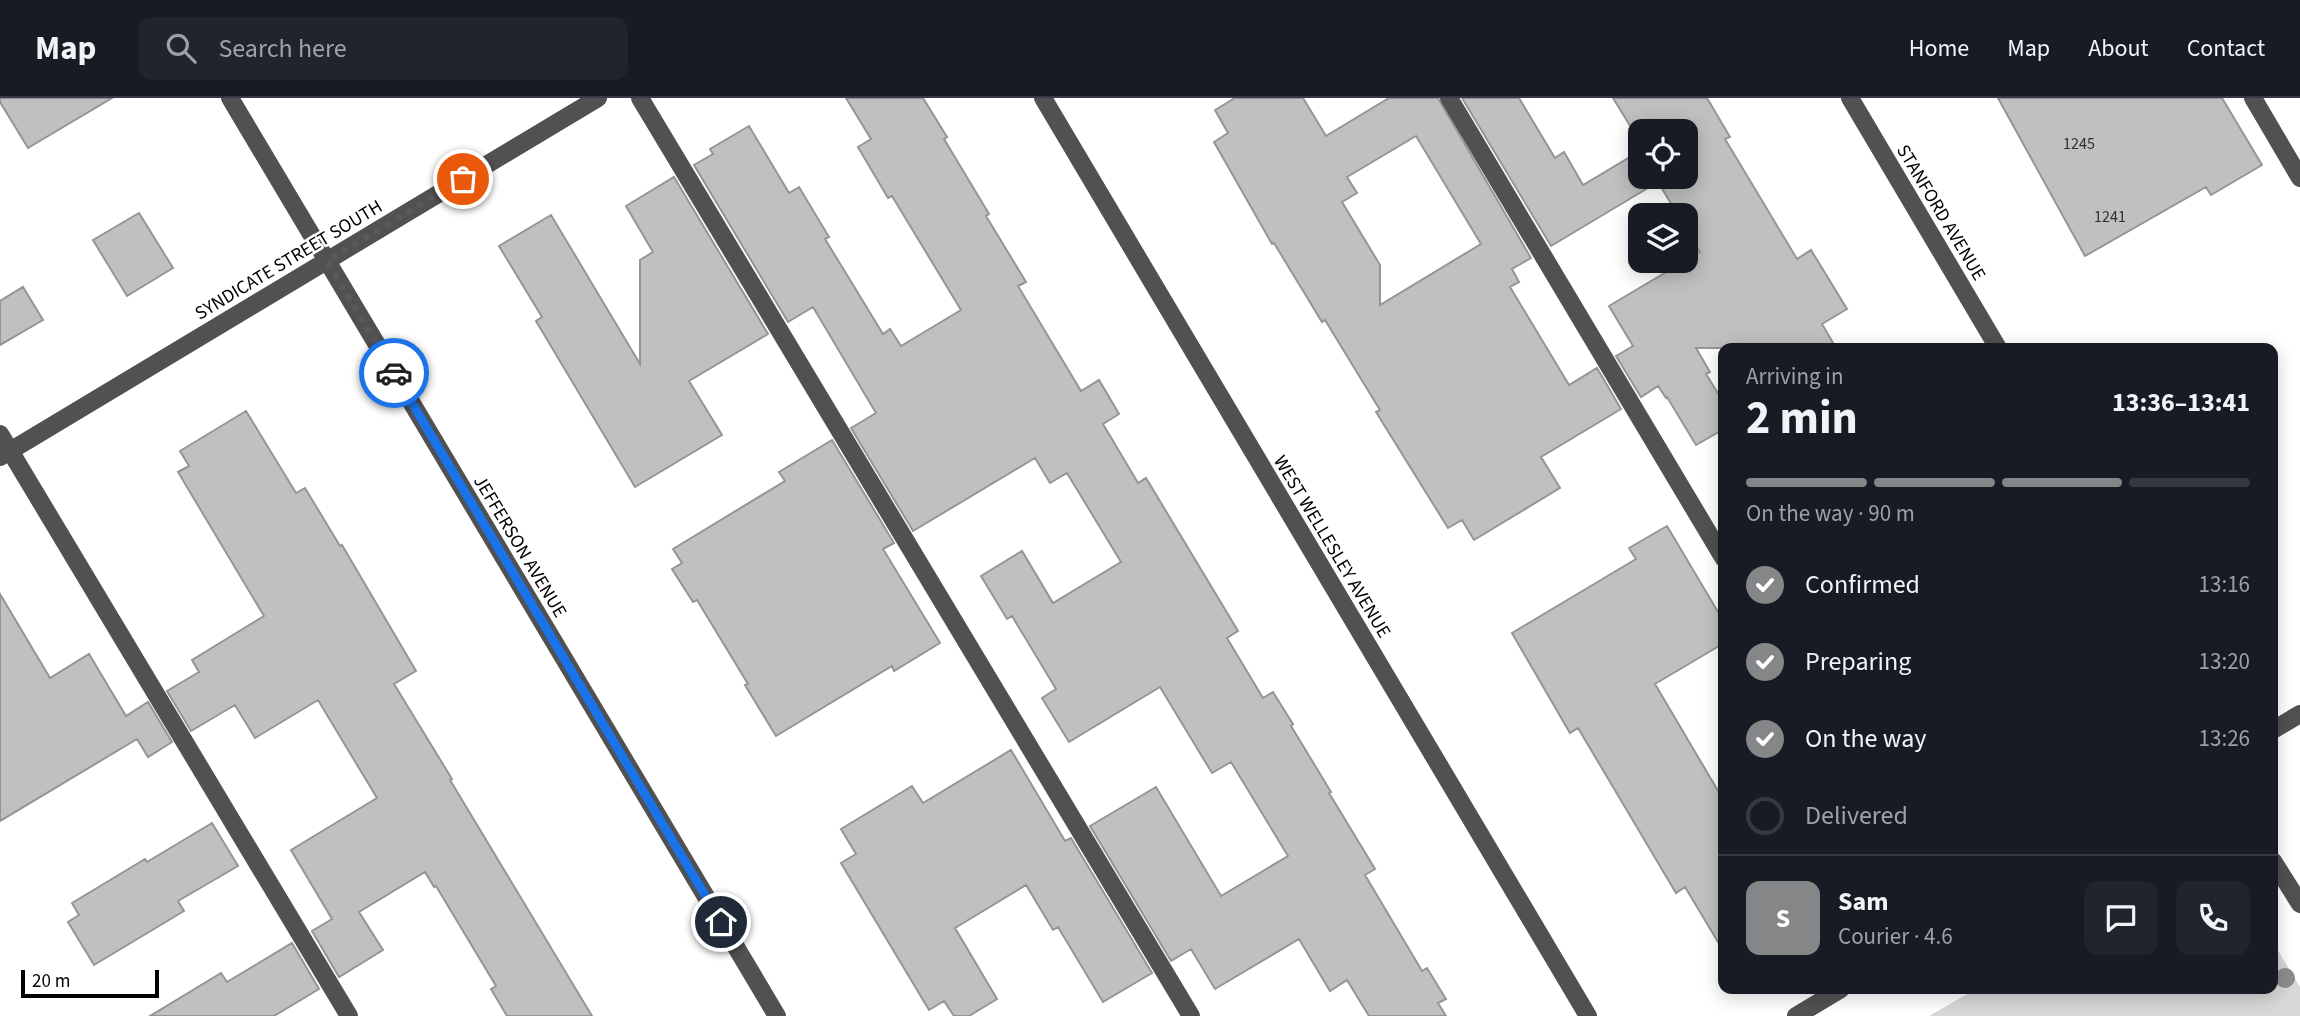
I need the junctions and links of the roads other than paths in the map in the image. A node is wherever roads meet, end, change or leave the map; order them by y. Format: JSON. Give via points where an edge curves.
{"nodes":[{"id":1,"x":230,"y":98,"type":"edge"},
{"id":2,"x":598,"y":98,"type":"edge"},
{"id":3,"x":640,"y":98,"type":"edge"},
{"id":4,"x":1043,"y":98,"type":"edge"},
{"id":5,"x":1449,"y":98,"type":"edge"},
{"id":6,"x":1850,"y":98,"type":"edge"},
{"id":7,"x":2253,"y":98,"type":"edge"},
{"id":8,"x":2300,"y":178,"type":"edge"},
{"id":9,"x":327,"y":261,"type":"junction"},
{"id":10,"x":1995,"y":343,"type":"edge"},
{"id":11,"x":0,"y":434,"type":"edge"},
{"id":12,"x":5,"y":454,"type":"edge"},
{"id":13,"x":1718,"y":549,"type":"edge"},
{"id":14,"x":2300,"y":714,"type":"edge"},
{"id":15,"x":2278,"y":727,"type":"edge"},
{"id":16,"x":2278,"y":869,"type":"edge"},
{"id":17,"x":2300,"y":904,"type":"edge"},
{"id":18,"x":1833,"y":994,"type":"edge"},
{"id":19,"x":349,"y":1016,"type":"edge"},
{"id":20,"x":777,"y":1016,"type":"edge"},
{"id":21,"x":1191,"y":1016,"type":"edge"},
{"id":22,"x":1588,"y":1016,"type":"edge"},
{"id":23,"x":1796,"y":1016,"type":"edge"}],
"edges":[{"from":1,"to":9,"type":"street","name":"JEFFERSON AVENUE"},
{"from":2,"to":9,"type":"street","name":"SYNDICATE STREET SOUTH"},
{"from":3,"to":21,"type":"street"},
{"from":4,"to":22,"type":"street","name":"WEST WELLESLEY AVENUE"},
{"from":5,"to":13,"type":"street"},
{"from":6,"to":10,"type":"street","name":"STANFORD AVENUE"},
{"from":7,"to":8,"type":"street"},
{"from":9,"to":12,"type":"street","name":"SYNDICATE STREET SOUTH"},
{"from":9,"to":20,"type":"street","name":"JEFFERSON AVENUE"},
{"from":11,"to":12,"type":"street"},
{"from":12,"to":19,"type":"street"},
{"from":14,"to":15,"type":"street"},
{"from":16,"to":17,"type":"street"},
{"from":18,"to":23,"type":"street"}]}
